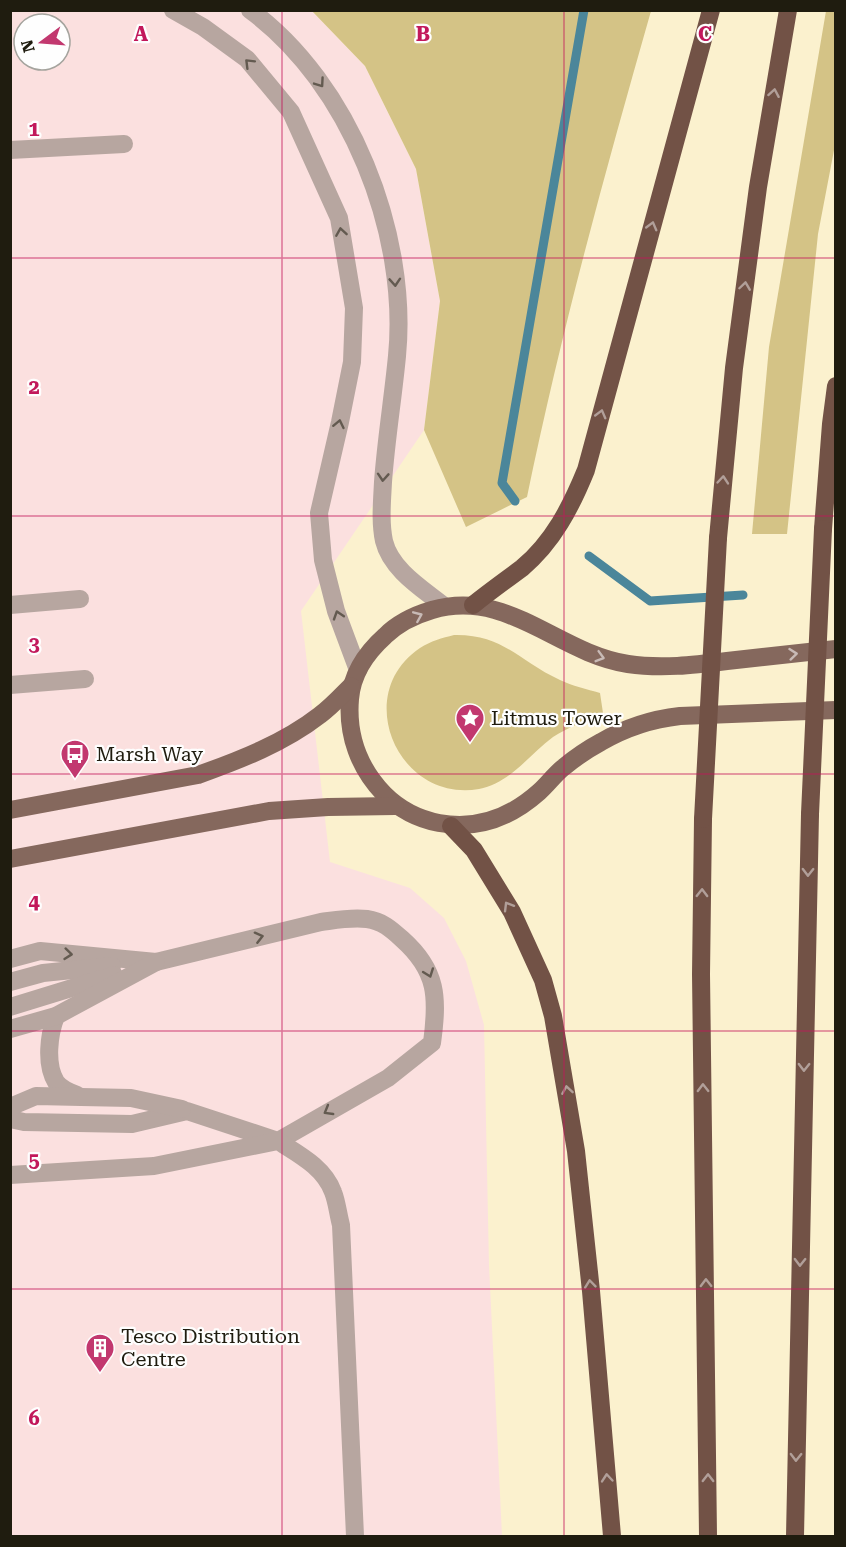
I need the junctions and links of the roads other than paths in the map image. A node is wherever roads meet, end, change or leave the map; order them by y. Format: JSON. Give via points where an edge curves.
{"nodes":[{"id":1,"x":173,"y":10,"type":"edge"},
{"id":2,"x":250,"y":10,"type":"edge"},
{"id":3,"x":711,"y":10,"type":"edge"},
{"id":4,"x":788,"y":10,"type":"edge"},
{"id":5,"x":124,"y":144,"type":"dead end"},
{"id":6,"x":10,"y":150,"type":"edge"},
{"id":7,"x":836,"y":386,"type":"edge"},
{"id":8,"x":80,"y":599,"type":"dead end"},
{"id":9,"x":10,"y":605,"type":"edge"},
{"id":10,"x":473,"y":605,"type":"junction"},
{"id":11,"x":444,"y":606,"type":"junction"},
{"id":12,"x":836,"y":649,"type":"edge"},
{"id":13,"x":354,"y":678,"type":"junction"},
{"id":14,"x":85,"y":679,"type":"dead end"},
{"id":15,"x":10,"y":685,"type":"edge"},
{"id":16,"x":836,"y":710,"type":"edge"},
{"id":17,"x":395,"y":806,"type":"junction"},
{"id":18,"x":10,"y":810,"type":"edge"},
{"id":19,"x":452,"y":826,"type":"junction"},
{"id":20,"x":10,"y":859,"type":"edge"},
{"id":21,"x":10,"y":959,"type":"edge"},
{"id":22,"x":156,"y":962,"type":"junction"},
{"id":23,"x":10,"y":982,"type":"edge"},
{"id":24,"x":10,"y":1006,"type":"edge"},
{"id":25,"x":56,"y":1016,"type":"junction"},
{"id":26,"x":10,"y":1029,"type":"edge"},
{"id":27,"x":81,"y":1097,"type":"junction"},
{"id":28,"x":10,"y":1107,"type":"edge"},
{"id":29,"x":186,"y":1111,"type":"junction"},
{"id":30,"x":10,"y":1119,"type":"edge"},
{"id":31,"x":278,"y":1141,"type":"junction"},
{"id":32,"x":10,"y":1175,"type":"edge"},
{"id":33,"x":355,"y":1536,"type":"edge"},
{"id":34,"x":612,"y":1536,"type":"edge"},
{"id":35,"x":708,"y":1536,"type":"edge"},
{"id":36,"x":795,"y":1536,"type":"edge"}],
"edges":[{"from":13,"to":1,"type":"street","one_way":true,"via":[[323,560],[319,520],[351,362],[354,308],[339,218],[291,112],[247,59]]},
{"from":2,"to":11,"type":"street","one_way":true,"via":[[289,45],[319,81],[345,122],[384,222],[394,270],[398,354],[381,510],[385,542],[394,563]]},
{"from":10,"to":3,"type":"highway","one_way":true,"via":[[523,567],[553,535],[586,470]]},
{"from":35,"to":4,"type":"highway","one_way":true,"bridge":true,"via":[[701,974],[703,819],[718,538],[734,368],[758,187]]},
{"from":5,"to":6,"type":"street"},
{"from":7,"to":36,"type":"highway","one_way":true,"bridge":true,"via":[[823,529],[810,814]]},
{"from":8,"to":9,"type":"street"},
{"from":10,"to":11,"type":"main road"},
{"from":10,"to":12,"type":"main road","one_way":true,"via":[[510,613],[573,647],[627,664],[667,668]]},
{"from":13,"to":11,"type":"main road","one_way":true,"via":[[373,647],[391,629],[418,614]]},
{"from":13,"to":17,"type":"main road","via":[[348,716],[357,756],[370,780]]},
{"from":13,"to":18,"type":"main road","via":[[321,714],[297,730],[214,769]]},
{"from":14,"to":15,"type":"street"},
{"from":16,"to":19,"type":"main road","via":[[661,718],[602,741],[511,811],[473,826]]},
{"from":17,"to":19,"type":"main road","via":[[426,821]]},
{"from":17,"to":20,"type":"main road","via":[[269,811]]},
{"from":34,"to":19,"type":"highway","one_way":true,"via":[[577,1162],[553,1016],[543,980],[512,912],[474,850]]},
{"from":21,"to":22,"type":"street","one_way":true,"via":[[40,951]]},
{"from":22,"to":23,"type":"street","via":[[43,973]]},
{"from":22,"to":24,"type":"street"},
{"from":22,"to":25,"type":"street"},
{"from":22,"to":31,"type":"street","one_way":true,"via":[[321,922],[367,919],[385,924],[425,963],[436,1008],[432,1043],[388,1078]]},
{"from":25,"to":26,"type":"street"},
{"from":25,"to":27,"type":"street","via":[[51,1029],[51,1067],[63,1089]]},
{"from":27,"to":28,"type":"street","via":[[36,1096]]},
{"from":27,"to":29,"type":"street","via":[[131,1098]]},
{"from":29,"to":30,"type":"street","via":[[132,1124]]},
{"from":29,"to":31,"type":"street"},
{"from":31,"to":32,"type":"street","via":[[154,1166]]},
{"from":31,"to":33,"type":"street","via":[[324,1176],[333,1191],[341,1224]]}]}
